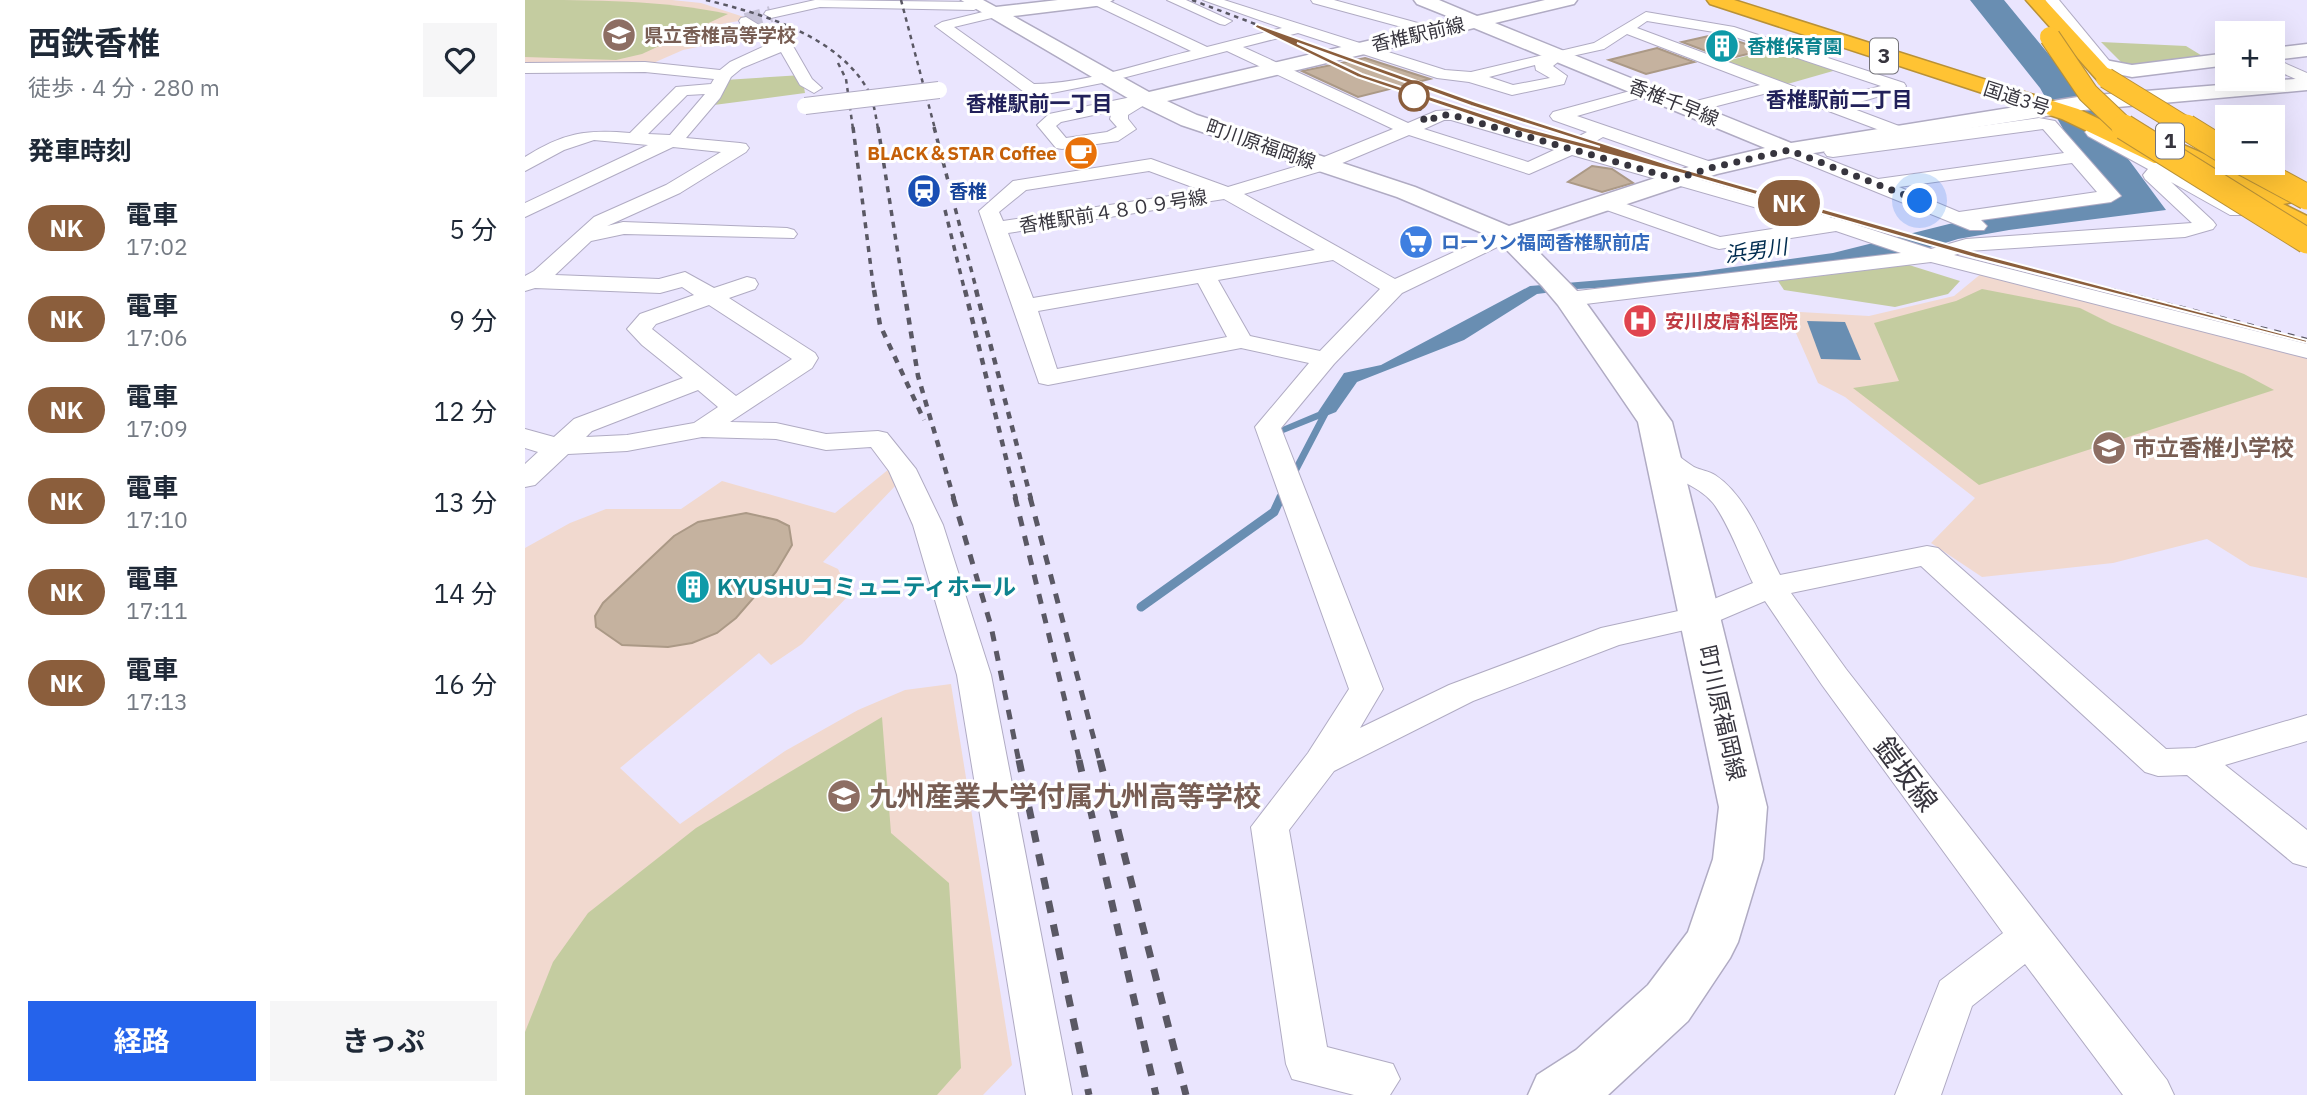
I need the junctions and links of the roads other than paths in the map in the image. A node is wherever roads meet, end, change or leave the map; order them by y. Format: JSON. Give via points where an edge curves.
{"nodes":[{"id":1,"x":1104,"y":0,"type":"edge"},
{"id":2,"x":1174,"y":0,"type":"edge"},
{"id":3,"x":1210,"y":0,"type":"edge"},
{"id":4,"x":1318,"y":0,"type":"edge"},
{"id":5,"x":1423,"y":0,"type":"edge"},
{"id":6,"x":1568,"y":0,"type":"edge"},
{"id":7,"x":1716,"y":0,"type":"edge"},
{"id":8,"x":1736,"y":0,"type":"edge"},
{"id":9,"x":2017,"y":0,"type":"edge"},
{"id":10,"x":2035,"y":0,"type":"edge"},
{"id":11,"x":2053,"y":0,"type":"edge"},
{"id":12,"x":1098,"y":1,"type":"edge"},
{"id":13,"x":823,"y":2,"type":"edge"},
{"id":14,"x":982,"y":4,"type":"edge"},
{"id":15,"x":771,"y":14,"type":"tunnel mouth"},
{"id":16,"x":746,"y":21,"type":"dead end"},
{"id":17,"x":1475,"y":21,"type":"junction"},
{"id":18,"x":1296,"y":29,"type":"junction"},
{"id":19,"x":1627,"y":29,"type":"junction"},
{"id":20,"x":1431,"y":31,"type":"junction"},
{"id":21,"x":2049,"y":37,"type":"junction"},
{"id":22,"x":1263,"y":39,"type":"junction"},
{"id":23,"x":782,"y":47,"type":"junction"},
{"id":24,"x":1231,"y":47,"type":"junction"},
{"id":25,"x":1358,"y":48,"type":"junction"},
{"id":26,"x":2307,"y":50,"type":"edge"},
{"id":27,"x":1208,"y":53,"type":"junction"},
{"id":28,"x":2285,"y":53,"type":"edge"},
{"id":29,"x":1558,"y":55,"type":"junction"},
{"id":30,"x":1304,"y":61,"type":"junction"},
{"id":31,"x":2215,"y":61,"type":"edge"},
{"id":32,"x":525,"y":68,"type":"edge"},
{"id":33,"x":544,"y":68,"type":"junction"},
{"id":34,"x":1273,"y":68,"type":"junction"},
{"id":35,"x":2285,"y":69,"type":"edge"},
{"id":36,"x":2105,"y":72,"type":"junction"},
{"id":37,"x":1107,"y":77,"type":"junction"},
{"id":38,"x":1471,"y":77,"type":"junction"},
{"id":39,"x":2307,"y":81,"type":"edge"},
{"id":40,"x":720,"y":82,"type":"junction"},
{"id":41,"x":1775,"y":86,"type":"junction"},
{"id":42,"x":528,"y":87,"type":"dead end"},
{"id":43,"x":814,"y":88,"type":"dead end"},
{"id":44,"x":939,"y":90,"type":"dead end"},
{"id":45,"x":1647,"y":91,"type":"junction"},
{"id":46,"x":1146,"y":99,"type":"junction"},
{"id":47,"x":2126,"y":99,"type":"junction"},
{"id":48,"x":2063,"y":104,"type":"junction"},
{"id":49,"x":1831,"y":105,"type":"junction"},
{"id":50,"x":805,"y":106,"type":"dead end"},
{"id":51,"x":1690,"y":108,"type":"junction"},
{"id":52,"x":1073,"y":114,"type":"junction"},
{"id":53,"x":581,"y":118,"type":"dead end"},
{"id":54,"x":2109,"y":128,"type":"junction"},
{"id":55,"x":1408,"y":129,"type":"junction"},
{"id":56,"x":1601,"y":131,"type":"junction"},
{"id":57,"x":1902,"y":133,"type":"junction"},
{"id":58,"x":633,"y":139,"type":"junction"},
{"id":59,"x":1089,"y":140,"type":"junction"},
{"id":60,"x":566,"y":142,"type":"junction"},
{"id":61,"x":668,"y":142,"type":"junction"},
{"id":62,"x":2215,"y":144,"type":"edge"},
{"id":63,"x":1568,"y":150,"type":"junction"},
{"id":64,"x":1789,"y":150,"type":"junction"},
{"id":65,"x":1833,"y":152,"type":"dead end"},
{"id":66,"x":2215,"y":157,"type":"edge"},
{"id":67,"x":2076,"y":158,"type":"junction"},
{"id":68,"x":525,"y":165,"type":"edge"},
{"id":69,"x":1321,"y":165,"type":"junction"},
{"id":70,"x":1710,"y":168,"type":"junction"},
{"id":71,"x":2161,"y":168,"type":"junction"},
{"id":72,"x":2265,"y":175,"type":"edge"},
{"id":73,"x":2266,"y":175,"type":"edge"},
{"id":74,"x":1676,"y":179,"type":"junction"},
{"id":75,"x":1878,"y":184,"type":"junction"},
{"id":76,"x":2307,"y":191,"type":"edge"},
{"id":77,"x":1227,"y":193,"type":"junction"},
{"id":78,"x":2307,"y":197,"type":"edge"},
{"id":79,"x":1605,"y":203,"type":"junction"},
{"id":80,"x":2307,"y":208,"type":"edge"},
{"id":81,"x":525,"y":211,"type":"edge"},
{"id":82,"x":2307,"y":213,"type":"edge"},
{"id":83,"x":1961,"y":217,"type":"junction"},
{"id":84,"x":1838,"y":225,"type":"junction"},
{"id":85,"x":2307,"y":225,"type":"edge"},
{"id":86,"x":998,"y":228,"type":"junction"},
{"id":87,"x":786,"y":234,"type":"dead end"},
{"id":88,"x":1507,"y":235,"type":"junction"},
{"id":89,"x":579,"y":241,"type":"junction"},
{"id":90,"x":2307,"y":241,"type":"edge"},
{"id":91,"x":2009,"y":242,"type":"junction"},
{"id":92,"x":2307,"y":251,"type":"edge"},
{"id":93,"x":1336,"y":253,"type":"junction"},
{"id":94,"x":1931,"y":256,"type":"junction"},
{"id":95,"x":1204,"y":274,"type":"junction"},
{"id":96,"x":528,"y":282,"type":"edge"},
{"id":97,"x":747,"y":284,"type":"dead end"},
{"id":98,"x":1394,"y":288,"type":"junction"},
{"id":99,"x":1562,"y":291,"type":"junction"},
{"id":100,"x":713,"y":296,"type":"junction"},
{"id":101,"x":1025,"y":306,"type":"junction"},
{"id":102,"x":1241,"y":341,"type":"junction"},
{"id":103,"x":2307,"y":351,"type":"edge"},
{"id":104,"x":1325,"y":359,"type":"junction"},
{"id":105,"x":702,"y":380,"type":"junction"},
{"id":106,"x":734,"y":408,"type":"junction"},
{"id":107,"x":702,"y":429,"type":"junction"},
{"id":108,"x":525,"y":437,"type":"edge"},
{"id":109,"x":563,"y":446,"type":"junction"},
{"id":110,"x":1665,"y":458,"type":"junction"},
{"id":111,"x":525,"y":479,"type":"edge"},
{"id":112,"x":1771,"y":587,"type":"junction"},
{"id":113,"x":1700,"y":617,"type":"junction"},
{"id":114,"x":2307,"y":728,"type":"edge"},
{"id":115,"x":2195,"y":761,"type":"junction"},
{"id":116,"x":1321,"y":762,"type":"junction"},
{"id":117,"x":2307,"y":852,"type":"edge"},
{"id":118,"x":2029,"y":937,"type":"junction"},
{"id":119,"x":1377,"y":1079,"type":"dead end"},
{"id":120,"x":1042,"y":1090,"type":"edge"},
{"id":121,"x":1558,"y":1095,"type":"edge"},
{"id":122,"x":1918,"y":1095,"type":"edge"},
{"id":123,"x":2151,"y":1095,"type":"edge"}],
"edges":[{"from":1,"to":12,"type":"main road"},
{"from":2,"to":22,"type":"street"},
{"from":3,"to":18,"type":"street"},
{"from":4,"to":20,"type":"street"},
{"from":5,"to":17,"type":"main road","name":"香椎千早線"},
{"from":6,"to":17,"type":"main road","name":"香椎駅前線"},
{"from":7,"to":48,"type":"highway","name":"国道3号","number":"3"},
{"from":8,"to":48,"type":"highway","name":"国道3号","number":"3"},
{"from":9,"to":21,"type":"highway","number":"1"},
{"from":10,"to":36,"type":"highway","number":"1"},
{"from":11,"to":36,"type":"street"},
{"from":12,"to":14,"type":"main road"},
{"from":12,"to":27,"type":"street"},
{"from":13,"to":14,"type":"street"},
{"from":13,"to":15,"type":"street"},
{"from":14,"to":37,"type":"main road","name":"町川原福岡線"},
{"from":14,"to":37,"type":"street","via":[[942,26],[1030,89]]},
{"from":16,"to":23,"type":"street"},
{"from":17,"to":20,"type":"main road","name":"香椎駅前線"},
{"from":17,"to":29,"type":"main road","name":"香椎千早線"},
{"from":18,"to":22,"type":"street"},
{"from":18,"to":25,"type":"street"},
{"from":19,"to":29,"type":"street","via":[[1599,46]]},
{"from":19,"to":41,"type":"street"},
{"from":19,"to":49,"type":"street","via":[[1652,11],[1729,30],[1898,86]]},
{"from":20,"to":25,"type":"main road","name":"香椎駅前線"},
{"from":21,"to":85,"type":"highway","number":"1","bridge":true,"via":[[2153,130]]},
{"from":21,"to":90,"type":"highway","bridge":true,"via":[[2088,93],[2129,132]]},
{"from":22,"to":24,"type":"street"},
{"from":22,"to":30,"type":"street"},
{"from":23,"to":40,"type":"street","via":[[736,65]]},
{"from":23,"to":43,"type":"street"},
{"from":24,"to":27,"type":"street"},
{"from":24,"to":34,"type":"street"},
{"from":25,"to":30,"type":"main road","name":"香椎駅前線"},
{"from":25,"to":38,"type":"street","via":[[1443,75]]},
{"from":26,"to":28,"type":"main road"},
{"from":27,"to":37,"type":"street"},
{"from":29,"to":38,"type":"street"},
{"from":29,"to":38,"type":"street","via":[[1542,66],[1559,76],[1558,81],[1512,90]]},
{"from":29,"to":45,"type":"main road","name":"香椎千早線"},
{"from":30,"to":34,"type":"main road","name":"香椎駅前線"},
{"from":31,"to":36,"type":"main road"},
{"from":32,"to":33,"type":"street"},
{"from":33,"to":40,"type":"street","via":[[645,67]]},
{"from":33,"to":42,"type":"street","via":[[542,71],[552,74]]},
{"from":34,"to":46,"type":"main road","name":"香椎駅前線"},
{"from":34,"to":55,"type":"street"},
{"from":35,"to":39,"type":"street"},
{"from":36,"to":47,"type":"main road"},
{"from":36,"to":62,"type":"highway","bridge":true},
{"from":36,"to":82,"type":"highway","number":"1","bridge":true,"via":[[2136,106],[2193,146]]},
{"from":37,"to":46,"type":"main road","name":"町川原福岡線"},
{"from":39,"to":47,"type":"main road"},
{"from":40,"to":58,"type":"street","via":[[682,90]]},
{"from":40,"to":61,"type":"street","via":[[676,139]]},
{"from":41,"to":49,"type":"street"},
{"from":41,"to":51,"type":"street"},
{"from":44,"to":50,"type":"street","bridge":true},
{"from":45,"to":51,"type":"main road","name":"香椎千早線"},
{"from":45,"to":56,"type":"street","via":[[1559,116]]},
{"from":46,"to":52,"type":"street"},
{"from":46,"to":59,"type":"street","via":[[1120,112],[1119,119],[1127,129],[1112,137]]},
{"from":46,"to":69,"type":"main road","name":"町川原福岡線","via":[[1189,120]]},
{"from":47,"to":48,"type":"main road"},
{"from":48,"to":54,"type":"highway","name":"国道3号","number":"3"},
{"from":48,"to":57,"type":"main road"},
{"from":49,"to":57,"type":"street"},
{"from":51,"to":64,"type":"main road","name":"香椎千早線"},
{"from":52,"to":59,"type":"street"},
{"from":52,"to":59,"type":"street","via":[[1046,125],[1062,144]]},
{"from":53,"to":60,"type":"street","via":[[558,137]]},
{"from":54,"to":66,"type":"highway"},
{"from":54,"to":71,"type":"street"},
{"from":54,"to":80,"type":"highway","name":"国道3号","number":"3"},
{"from":54,"to":85,"type":"highway","name":"国道3号","number":"3"},
{"from":55,"to":63,"type":"street","name":"香椎駅前４８０９号線","via":[[1452,115]]},
{"from":55,"to":63,"type":"street","via":[[1529,168]]},
{"from":55,"to":69,"type":"street","name":"香椎駅前４８０９号線"},
{"from":56,"to":63,"type":"street"},
{"from":56,"to":70,"type":"street"},
{"from":57,"to":64,"type":"main road"},
{"from":58,"to":60,"type":"street","via":[[594,135]]},
{"from":58,"to":61,"type":"street"},
{"from":60,"to":68,"type":"street"},
{"from":61,"to":81,"type":"street"},
{"from":61,"to":89,"type":"street","via":[[740,148],[673,189],[601,221]]},
{"from":63,"to":74,"type":"street","name":"香椎駅前４８０９号線"},
{"from":64,"to":70,"type":"main road"},
{"from":64,"to":75,"type":"street"},
{"from":65,"to":67,"type":"street","via":[[2039,123],[2049,125]]},
{"from":67,"to":75,"type":"street"},
{"from":67,"to":83,"type":"street","via":[[2111,196]]},
{"from":69,"to":77,"type":"street","name":"香椎駅前４８０９号線"},
{"from":69,"to":88,"type":"main road","name":"町川原福岡線","via":[[1406,192]]},
{"from":70,"to":74,"type":"main road"},
{"from":71,"to":91,"type":"street","via":[[2152,175],[2206,225],[2185,231]]},
{"from":71,"to":92,"type":"street"},
{"from":72,"to":76,"type":"highway"},
{"from":73,"to":78,"type":"highway","bridge":true},
{"from":74,"to":79,"type":"main road"},
{"from":74,"to":84,"type":"street","name":"香椎駅前４８０９号線"},
{"from":75,"to":83,"type":"street"},
{"from":77,"to":86,"type":"street","name":"香椎駅前４８０９号線"},
{"from":77,"to":86,"type":"street","via":[[1151,165],[1062,177],[1020,185],[989,211]]},
{"from":77,"to":93,"type":"street"},
{"from":79,"to":84,"type":"street","via":[[1720,243]]},
{"from":79,"to":88,"type":"main road"},
{"from":83,"to":91,"type":"street"},
{"from":84,"to":94,"type":"street","name":"香椎駅前４８０９号線"},
{"from":86,"to":101,"type":"street"},
{"from":87,"to":89,"type":"street","via":[[623,228]]},
{"from":88,"to":98,"type":"street"},
{"from":88,"to":99,"type":"main road","name":"町川原福岡線"},
{"from":89,"to":96,"type":"street","via":[[542,276]]},
{"from":91,"to":94,"type":"street","via":[[1966,245]]},
{"from":93,"to":95,"type":"street"},
{"from":93,"to":98,"type":"street"},
{"from":94,"to":99,"type":"street"},
{"from":94,"to":103,"type":"street","name":"香椎駅前４８０９号線"},
{"from":95,"to":101,"type":"street"},
{"from":95,"to":102,"type":"street"},
{"from":96,"to":100,"type":"street","via":[[660,286],[685,279]]},
{"from":97,"to":100,"type":"street"},
{"from":98,"to":104,"type":"street"},
{"from":99,"to":110,"type":"main road","name":"町川原福岡線","via":[[1655,422]]},
{"from":100,"to":105,"type":"street","via":[[648,319],[639,329],[661,352]]},
{"from":100,"to":106,"type":"street","via":[[806,358],[771,387]]},
{"from":101,"to":102,"type":"street","via":[[1048,377]]},
{"from":102,"to":104,"type":"street"},
{"from":104,"to":116,"type":"street","via":[[1268,427],[1366,689]]},
{"from":105,"to":106,"type":"street"},
{"from":105,"to":109,"type":"street","via":[[583,425]]},
{"from":106,"to":107,"type":"street"},
{"from":107,"to":109,"type":"street","via":[[627,443]]},
{"from":107,"to":120,"type":"street","via":[[776,431],[826,442],[878,439],[902,469],[928,525],[974,675]]},
{"from":108,"to":109,"type":"street","via":[[538,444]]},
{"from":109,"to":111,"type":"street"},
{"from":110,"to":112,"type":"street","name":"鎧坂線","via":[[1685,473],[1705,480],[1726,500]]},
{"from":110,"to":113,"type":"main road","name":"町川原福岡線"},
{"from":112,"to":113,"type":"street"},
{"from":112,"to":115,"type":"street","via":[[1927,555],[2158,764]]},
{"from":112,"to":118,"type":"street","name":"鎧坂線"},
{"from":113,"to":116,"type":"street","via":[[1612,636],[1474,688]]},
{"from":113,"to":121,"type":"main road","name":"町川原福岡線","via":[[1743,807],[1738,859],[1729,890],[1711,942],[1668,1003],[1597,1069]]},
{"from":114,"to":115,"type":"street"},
{"from":115,"to":117,"type":"street"},
{"from":116,"to":119,"type":"street","via":[[1270,827],[1308,1064]]},
{"from":118,"to":122,"type":"street","via":[[1955,994]]},
{"from":118,"to":123,"type":"street","name":"鎧坂線"}]}
